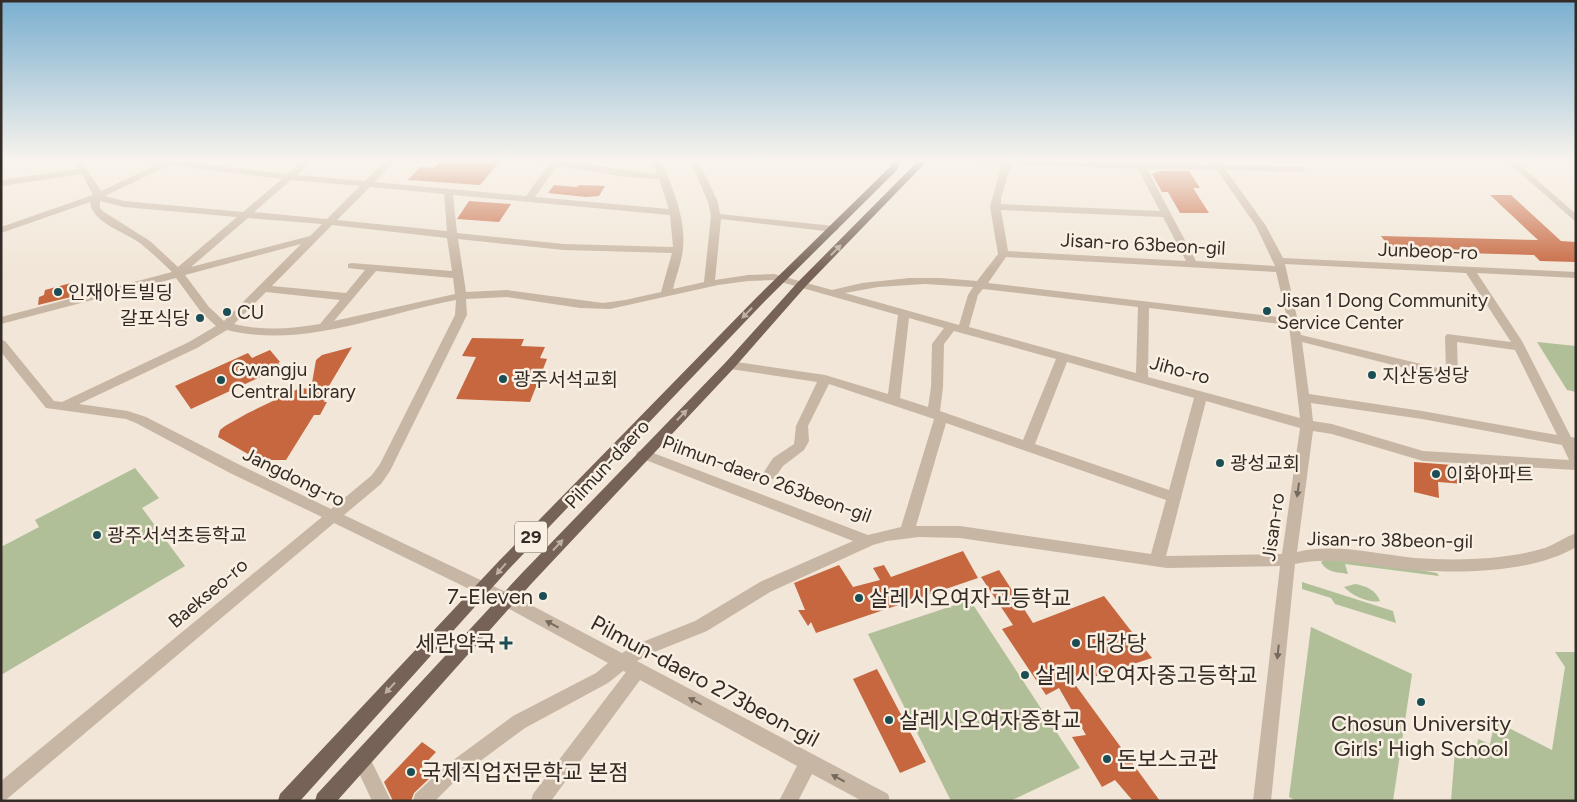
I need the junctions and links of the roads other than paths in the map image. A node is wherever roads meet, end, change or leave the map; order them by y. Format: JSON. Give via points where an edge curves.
{"nodes":[{"id":1,"x":94,"y":197,"type":"edge"},
{"id":2,"x":97,"y":197,"type":"edge"},
{"id":3,"x":102,"y":197,"type":"edge"},
{"id":4,"x":264,"y":197,"type":"edge"},
{"id":5,"x":355,"y":197,"type":"edge"},
{"id":6,"x":449,"y":197,"type":"edge"},
{"id":7,"x":523,"y":197,"type":"edge"},
{"id":8,"x":670,"y":197,"type":"edge"},
{"id":9,"x":711,"y":197,"type":"edge"},
{"id":10,"x":865,"y":197,"type":"edge"},
{"id":11,"x":887,"y":197,"type":"edge"},
{"id":12,"x":996,"y":197,"type":"edge"},
{"id":13,"x":1157,"y":197,"type":"edge"},
{"id":14,"x":1241,"y":197,"type":"edge"},
{"id":15,"x":1552,"y":197,"type":"edge"},
{"id":16,"x":529,"y":198,"type":"joint"},
{"id":17,"x":996,"y":207,"type":"junction"},
{"id":18,"x":674,"y":212,"type":"junction"},
{"id":19,"x":245,"y":214,"type":"junction"},
{"id":20,"x":1166,"y":214,"type":"junction"},
{"id":21,"x":716,"y":216,"type":"junction"},
{"id":22,"x":1576,"y":219,"type":"edge"},
{"id":23,"x":330,"y":222,"type":"junction"},
{"id":24,"x":834,"y":229,"type":"junction"},
{"id":25,"x":1,"y":230,"type":"edge"},
{"id":26,"x":452,"y":235,"type":"junction"},
{"id":27,"x":316,"y":237,"type":"junction"},
{"id":28,"x":678,"y":250,"type":"junction"},
{"id":29,"x":1003,"y":254,"type":"junction"},
{"id":30,"x":1193,"y":265,"type":"junction"},
{"id":31,"x":1280,"y":265,"type":"junction"},
{"id":32,"x":352,"y":266,"type":"dead end"},
{"id":33,"x":373,"y":268,"type":"junction"},
{"id":34,"x":1469,"y":270,"type":"junction"},
{"id":35,"x":178,"y":273,"type":"junction"},
{"id":36,"x":458,"y":275,"type":"junction"},
{"id":37,"x":1576,"y":275,"type":"edge"},
{"id":38,"x":781,"y":278,"type":"junction"},
{"id":39,"x":802,"y":284,"type":"junction"},
{"id":40,"x":709,"y":285,"type":"junction"},
{"id":41,"x":981,"y":286,"type":"junction"},
{"id":42,"x":262,"y":288,"type":"junction"},
{"id":43,"x":833,"y":293,"type":"junction"},
{"id":44,"x":666,"y":294,"type":"junction"},
{"id":45,"x":461,"y":296,"type":"junction"},
{"id":46,"x":348,"y":297,"type":"junction"},
{"id":47,"x":1144,"y":305,"type":"junction"},
{"id":48,"x":904,"y":313,"type":"junction"},
{"id":49,"x":1,"y":321,"type":"edge"},
{"id":50,"x":1294,"y":322,"type":"junction"},
{"id":51,"x":225,"y":326,"type":"junction"},
{"id":52,"x":324,"y":326,"type":"junction"},
{"id":53,"x":957,"y":328,"type":"junction"},
{"id":54,"x":1296,"y":337,"type":"junction"},
{"id":55,"x":1,"y":344,"type":"edge"},
{"id":56,"x":1519,"y":347,"type":"junction"},
{"id":57,"x":1063,"y":358,"type":"junction"},
{"id":58,"x":730,"y":365,"type":"junction"},
{"id":59,"x":825,"y":379,"type":"junction"},
{"id":60,"x":1142,"y":380,"type":"junction"},
{"id":61,"x":1201,"y":395,"type":"junction"},
{"id":62,"x":1305,"y":398,"type":"junction"},
{"id":63,"x":893,"y":400,"type":"junction"},
{"id":64,"x":61,"y":408,"type":"junction"},
{"id":65,"x":937,"y":415,"type":"junction"},
{"id":66,"x":1307,"y":425,"type":"junction"},
{"id":67,"x":1571,"y":442,"type":"edge"},
{"id":68,"x":1027,"y":447,"type":"junction"},
{"id":69,"x":643,"y":454,"type":"junction"},
{"id":70,"x":1576,"y":460,"type":"edge"},
{"id":71,"x":1576,"y":465,"type":"edge"},
{"id":72,"x":768,"y":475,"type":"dead end"},
{"id":73,"x":1172,"y":497,"type":"junction"},
{"id":74,"x":331,"y":516,"type":"junction"},
{"id":75,"x":907,"y":532,"type":"junction"},
{"id":76,"x":1576,"y":539,"type":"edge"},
{"id":77,"x":868,"y":541,"type":"junction"},
{"id":78,"x":1157,"y":560,"type":"junction"},
{"id":79,"x":1288,"y":560,"type":"junction"},
{"id":80,"x":483,"y":589,"type":"junction"},
{"id":81,"x":506,"y":600,"type":"junction"},
{"id":82,"x":621,"y":662,"type":"junction"},
{"id":83,"x":636,"y":670,"type":"junction"},
{"id":84,"x":362,"y":760,"type":"junction"},
{"id":85,"x":809,"y":762,"type":"junction"},
{"id":86,"x":1,"y":793,"type":"edge"},
{"id":87,"x":287,"y":801,"type":"edge"},
{"id":88,"x":324,"y":801,"type":"edge"},
{"id":89,"x":382,"y":801,"type":"edge"},
{"id":90,"x":422,"y":801,"type":"edge"},
{"id":91,"x":540,"y":801,"type":"edge"},
{"id":92,"x":788,"y":801,"type":"edge"},
{"id":93,"x":881,"y":801,"type":"edge"},
{"id":94,"x":1262,"y":801,"type":"edge"}],
"edges":[{"from":1,"to":25,"type":"street"},
{"from":2,"to":35,"type":"street","via":[[94,202],[96,209],[144,241]]},
{"from":3,"to":19,"type":"street","via":[[118,203]]},
{"from":4,"to":19,"type":"street"},
{"from":5,"to":23,"type":"street"},
{"from":6,"to":26,"type":"street","name":"Baekseo-ro"},
{"from":7,"to":16,"type":"street"},
{"from":8,"to":18,"type":"street"},
{"from":9,"to":21,"type":"street"},
{"from":10,"to":24,"type":"main road","name":"Pilmun-daero","number":"29"},
{"from":39,"to":11,"type":"main road","name":"Pilmun-daero","number":"29","one_way":true},
{"from":12,"to":17,"type":"street"},
{"from":13,"to":20,"type":"street"},
{"from":14,"to":31,"type":"street","name":"Jisan-ro","via":[[1261,226]]},
{"from":15,"to":22,"type":"street"},
{"from":16,"to":18,"type":"street"},
{"from":17,"to":20,"type":"street"},
{"from":17,"to":29,"type":"street"},
{"from":18,"to":28,"type":"street"},
{"from":19,"to":23,"type":"street"},
{"from":19,"to":35,"type":"street"},
{"from":20,"to":30,"type":"street"},
{"from":21,"to":24,"type":"street"},
{"from":21,"to":40,"type":"street"},
{"from":23,"to":26,"type":"street"},
{"from":23,"to":27,"type":"street"},
{"from":24,"to":38,"type":"main road","name":"Pilmun-daero","number":"29"},
{"from":26,"to":28,"type":"street","via":[[578,248]]},
{"from":26,"to":36,"type":"street","name":"Baekseo-ro"},
{"from":27,"to":35,"type":"street"},
{"from":27,"to":42,"type":"street"},
{"from":28,"to":44,"type":"street"},
{"from":29,"to":30,"type":"street","name":"Jisan-ro 63beon-gil"},
{"from":29,"to":41,"type":"street"},
{"from":30,"to":31,"type":"street","name":"Jisan-ro 63beon-gil"},
{"from":31,"to":34,"type":"street","name":"Junbeop-ro"},
{"from":31,"to":50,"type":"street","name":"Jisan-ro"},
{"from":32,"to":33,"type":"street"},
{"from":33,"to":36,"type":"street"},
{"from":33,"to":46,"type":"street"},
{"from":34,"to":37,"type":"street","name":"Junbeop-ro"},
{"from":34,"to":56,"type":"street"},
{"from":35,"to":49,"type":"street"},
{"from":35,"to":51,"type":"street","via":[[214,320]]},
{"from":36,"to":45,"type":"street","name":"Baekseo-ro"},
{"from":38,"to":39,"type":"street","name":"Jiho-ro"},
{"from":38,"to":40,"type":"street","name":"Jiho-ro","via":[[757,277]]},
{"from":38,"to":80,"type":"main road","name":"Pilmun-daero","number":"29","one_way":true},
{"from":39,"to":43,"type":"street","name":"Jiho-ro"},
{"from":39,"to":58,"type":"main road","name":"Pilmun-daero","number":"29"},
{"from":40,"to":44,"type":"street","name":"Jiho-ro"},
{"from":41,"to":43,"type":"street","via":[[935,280],[854,287]]},
{"from":41,"to":47,"type":"street"},
{"from":41,"to":53,"type":"street"},
{"from":42,"to":46,"type":"street"},
{"from":42,"to":51,"type":"street"},
{"from":43,"to":48,"type":"street","name":"Jiho-ro"},
{"from":44,"to":45,"type":"street","name":"Jiho-ro","via":[[603,306],[512,294]]},
{"from":45,"to":52,"type":"street","name":"Jiho-ro"},
{"from":45,"to":74,"type":"street","name":"Baekseo-ro","via":[[459,322],[385,468],[367,489]]},
{"from":46,"to":52,"type":"street"},
{"from":47,"to":50,"type":"street"},
{"from":47,"to":60,"type":"street"},
{"from":48,"to":53,"type":"street","name":"Jiho-ro"},
{"from":48,"to":63,"type":"street"},
{"from":50,"to":54,"type":"street","name":"Jisan-ro"},
{"from":51,"to":52,"type":"street","name":"Jiho-ro","via":[[276,332]]},
{"from":51,"to":64,"type":"street"},
{"from":53,"to":57,"type":"street","name":"Jiho-ro"},
{"from":53,"to":65,"type":"street","via":[[938,344]]},
{"from":54,"to":56,"type":"street","via":[[1452,376],[1451,337]]},
{"from":54,"to":62,"type":"street","name":"Jisan-ro"},
{"from":55,"to":64,"type":"street","via":[[50,405]]},
{"from":56,"to":67,"type":"street"},
{"from":57,"to":60,"type":"street","name":"Jiho-ro"},
{"from":57,"to":68,"type":"street"},
{"from":58,"to":59,"type":"street"},
{"from":69,"to":58,"type":"main road","name":"Pilmun-daero","number":"29","one_way":true},
{"from":59,"to":63,"type":"street"},
{"from":59,"to":72,"type":"street","via":[[802,426],[799,447],[778,462]]},
{"from":60,"to":61,"type":"street","name":"Jiho-ro"},
{"from":61,"to":66,"type":"street","name":"Jiho-ro"},
{"from":61,"to":73,"type":"street"},
{"from":62,"to":66,"type":"street","name":"Jisan-ro"},
{"from":62,"to":67,"type":"street"},
{"from":63,"to":65,"type":"street"},
{"from":64,"to":74,"type":"street","name":"Jangdong-ro","via":[[83,408],[141,420]]},
{"from":65,"to":68,"type":"street"},
{"from":65,"to":75,"type":"street"},
{"from":66,"to":71,"type":"street","name":"Jiho-ro","via":[[1332,429],[1423,456]]},
{"from":66,"to":79,"type":"street","name":"Jisan-ro","one_way":true},
{"from":67,"to":70,"type":"street"},
{"from":68,"to":73,"type":"street"},
{"from":69,"to":77,"type":"street","name":"Pilmun-daero 263beon-gil"},
{"from":81,"to":69,"type":"main road","name":"Pilmun-daero","number":"29","one_way":true},
{"from":73,"to":78,"type":"street"},
{"from":74,"to":80,"type":"street","name":"Jangdong-ro"},
{"from":74,"to":86,"type":"street","name":"Baekseo-ro"},
{"from":75,"to":77,"type":"street","name":"Pilmun-daero 263beon-gil"},
{"from":75,"to":78,"type":"street","name":"Pilmun-daero 263beon-gil","via":[[960,532]]},
{"from":76,"to":79,"type":"street","name":"Jisan-ro 38beon-gil","via":[[1543,556],[1525,559],[1433,564],[1343,554],[1308,554]]},
{"from":77,"to":82,"type":"street","via":[[765,587],[701,626],[646,648]]},
{"from":78,"to":79,"type":"street","name":"Pilmun-daero 263beon-gil"},
{"from":79,"to":94,"type":"street","name":"Jisan-ro","one_way":true},
{"from":80,"to":81,"type":"street","name":"Jangdong-ro"},
{"from":80,"to":87,"type":"main road","name":"Pilmun-daero","number":"29","one_way":true},
{"from":82,"to":81,"type":"street","name":"Pilmun-daero 273beon-gil","one_way":true},
{"from":81,"to":84,"type":"main road","name":"Pilmun-daero","number":"29"},
{"from":82,"to":83,"type":"street","name":"Pilmun-daero 273beon-gil"},
{"from":82,"to":90,"type":"street","via":[[602,678],[519,722],[454,770]]},
{"from":85,"to":83,"type":"street","name":"Pilmun-daero 273beon-gil","one_way":true},
{"from":83,"to":91,"type":"street"},
{"from":84,"to":88,"type":"main road","name":"Pilmun-daero","number":"29"},
{"from":84,"to":89,"type":"street"},
{"from":85,"to":92,"type":"street"},
{"from":93,"to":85,"type":"street","name":"Pilmun-daero 273beon-gil","one_way":true}]}
